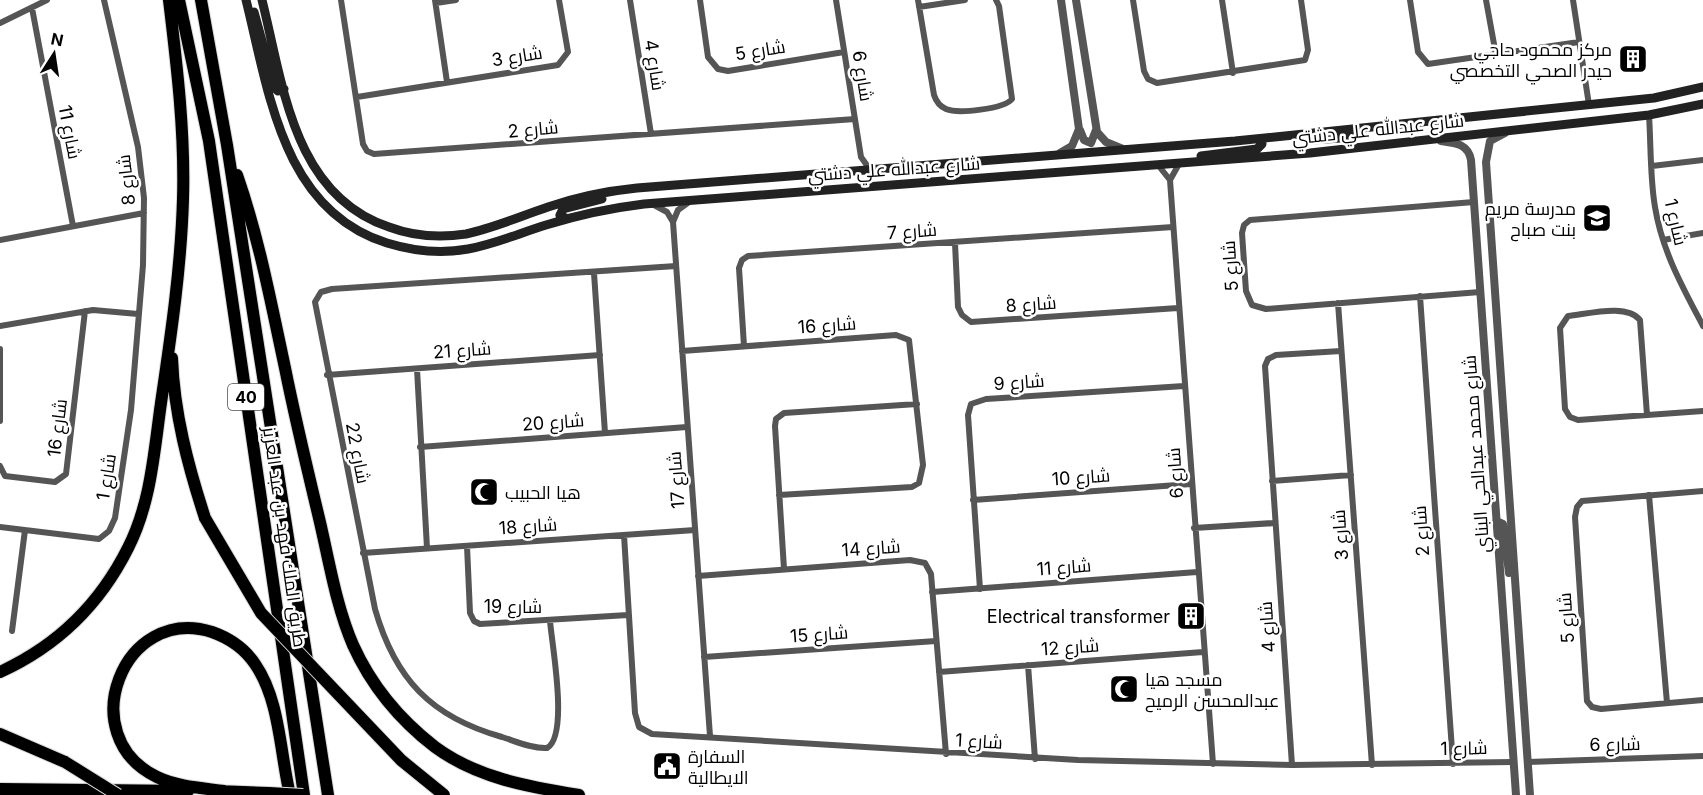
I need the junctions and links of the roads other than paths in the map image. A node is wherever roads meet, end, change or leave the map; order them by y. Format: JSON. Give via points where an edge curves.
{"nodes":[{"id":1,"x":47,"y":0,"type":"edge"},
{"id":2,"x":104,"y":0,"type":"edge"},
{"id":3,"x":169,"y":0,"type":"edge"},
{"id":4,"x":179,"y":0,"type":"edge"},
{"id":5,"x":201,"y":0,"type":"edge"},
{"id":6,"x":246,"y":0,"type":"edge"},
{"id":7,"x":264,"y":0,"type":"edge"},
{"id":8,"x":341,"y":0,"type":"edge"},
{"id":9,"x":456,"y":0,"type":"edge"},
{"id":10,"x":559,"y":0,"type":"edge"},
{"id":11,"x":630,"y":0,"type":"edge"},
{"id":12,"x":700,"y":0,"type":"edge"},
{"id":13,"x":836,"y":0,"type":"edge"},
{"id":14,"x":964,"y":0,"type":"edge"},
{"id":15,"x":996,"y":0,"type":"edge"},
{"id":16,"x":1060,"y":0,"type":"edge"},
{"id":17,"x":1076,"y":0,"type":"edge"},
{"id":18,"x":1133,"y":0,"type":"edge"},
{"id":19,"x":1222,"y":0,"type":"edge"},
{"id":20,"x":1301,"y":0,"type":"edge"},
{"id":21,"x":1410,"y":0,"type":"edge"},
{"id":22,"x":1486,"y":0,"type":"edge"},
{"id":23,"x":1573,"y":0,"type":"edge"},
{"id":24,"x":435,"y":2,"type":"edge"},
{"id":25,"x":919,"y":3,"type":"edge"},
{"id":26,"x":32,"y":8,"type":"junction"},
{"id":27,"x":0,"y":23,"type":"edge"},
{"id":28,"x":1579,"y":42,"type":"junction"},
{"id":29,"x":844,"y":52,"type":"junction"},
{"id":30,"x":1496,"y":55,"type":"junction"},
{"id":31,"x":1233,"y":73,"type":"junction"},
{"id":32,"x":447,"y":82,"type":"junction"},
{"id":33,"x":1703,"y":87,"type":"edge"},
{"id":34,"x":284,"y":89,"type":"junction"},
{"id":35,"x":357,"y":97,"type":"junction"},
{"id":36,"x":1703,"y":104,"type":"edge"},
{"id":37,"x":1589,"y":105,"type":"junction"},
{"id":38,"x":1649,"y":115,"type":"junction"},
{"id":39,"x":855,"y":119,"type":"junction"},
{"id":40,"x":1096,"y":126,"type":"junction"},
{"id":41,"x":1079,"y":129,"type":"junction"},
{"id":42,"x":1363,"y":129,"type":"junction"},
{"id":43,"x":1512,"y":131,"type":"junction"},
{"id":44,"x":651,"y":134,"type":"junction"},
{"id":45,"x":1262,"y":139,"type":"junction"},
{"id":46,"x":1431,"y":140,"type":"junction"},
{"id":47,"x":227,"y":145,"type":"junction"},
{"id":48,"x":1131,"y":151,"type":"junction"},
{"id":49,"x":1284,"y":155,"type":"junction"},
{"id":50,"x":1048,"y":156,"type":"junction"},
{"id":51,"x":861,"y":157,"type":"junction"},
{"id":52,"x":1703,"y":160,"type":"edge"},
{"id":53,"x":1179,"y":164,"type":"junction"},
{"id":54,"x":1158,"y":165,"type":"junction"},
{"id":55,"x":1652,"y":166,"type":"junction"},
{"id":56,"x":1471,"y":167,"type":"junction"},
{"id":57,"x":872,"y":171,"type":"junction"},
{"id":58,"x":852,"y":172,"type":"junction"},
{"id":59,"x":1170,"y":180,"type":"junction"},
{"id":60,"x":623,"y":189,"type":"junction"},
{"id":61,"x":697,"y":200,"type":"junction"},
{"id":62,"x":1474,"y":202,"type":"junction"},
{"id":63,"x":644,"y":204,"type":"junction"},
{"id":64,"x":144,"y":213,"type":"junction"},
{"id":65,"x":567,"y":219,"type":"junction"},
{"id":66,"x":673,"y":222,"type":"junction"},
{"id":67,"x":73,"y":226,"type":"junction"},
{"id":68,"x":1173,"y":227,"type":"junction"},
{"id":69,"x":1703,"y":234,"type":"edge"},
{"id":70,"x":0,"y":240,"type":"edge"},
{"id":71,"x":1663,"y":240,"type":"junction"},
{"id":72,"x":955,"y":243,"type":"junction"},
{"id":73,"x":1492,"y":257,"type":"junction"},
{"id":74,"x":676,"y":266,"type":"junction"},
{"id":75,"x":594,"y":273,"type":"junction"},
{"id":76,"x":1480,"y":292,"type":"junction"},
{"id":77,"x":1420,"y":297,"type":"junction"},
{"id":78,"x":1338,"y":303,"type":"junction"},
{"id":79,"x":1178,"y":308,"type":"junction"},
{"id":80,"x":86,"y":311,"type":"junction"},
{"id":81,"x":174,"y":312,"type":"junction"},
{"id":82,"x":138,"y":314,"type":"junction"},
{"id":83,"x":0,"y":326,"type":"edge"},
{"id":84,"x":1703,"y":326,"type":"edge"},
{"id":85,"x":744,"y":346,"type":"junction"},
{"id":86,"x":0,"y":349,"type":"edge"},
{"id":87,"x":682,"y":351,"type":"junction"},
{"id":88,"x":1341,"y":351,"type":"junction"},
{"id":89,"x":600,"y":355,"type":"junction"},
{"id":90,"x":417,"y":369,"type":"junction"},
{"id":91,"x":327,"y":375,"type":"junction"},
{"id":92,"x":1184,"y":386,"type":"junction"},
{"id":93,"x":917,"y":404,"type":"junction"},
{"id":94,"x":1703,"y":411,"type":"edge"},
{"id":95,"x":1647,"y":416,"type":"junction"},
{"id":96,"x":1489,"y":417,"type":"junction"},
{"id":97,"x":0,"y":422,"type":"edge"},
{"id":98,"x":687,"y":427,"type":"junction"},
{"id":99,"x":605,"y":434,"type":"junction"},
{"id":100,"x":420,"y":447,"type":"junction"},
{"id":101,"x":0,"y":466,"type":"edge"},
{"id":102,"x":1351,"y":475,"type":"junction"},
{"id":103,"x":1272,"y":481,"type":"junction"},
{"id":104,"x":1191,"y":484,"type":"junction"},
{"id":105,"x":1703,"y":491,"type":"edge"},
{"id":106,"x":779,"y":495,"type":"junction"},
{"id":107,"x":1649,"y":495,"type":"junction"},
{"id":108,"x":973,"y":500,"type":"junction"},
{"id":109,"x":1508,"y":507,"type":"junction"},
{"id":110,"x":1496,"y":521,"type":"junction"},
{"id":111,"x":1274,"y":523,"type":"junction"},
{"id":112,"x":0,"y":526,"type":"edge"},
{"id":113,"x":1194,"y":528,"type":"junction"},
{"id":114,"x":25,"y":530,"type":"junction"},
{"id":115,"x":694,"y":530,"type":"junction"},
{"id":116,"x":624,"y":535,"type":"junction"},
{"id":117,"x":467,"y":546,"type":"junction"},
{"id":118,"x":427,"y":548,"type":"junction"},
{"id":119,"x":363,"y":553,"type":"junction"},
{"id":120,"x":784,"y":569,"type":"junction"},
{"id":121,"x":1197,"y":572,"type":"junction"},
{"id":122,"x":698,"y":576,"type":"junction"},
{"id":123,"x":1514,"y":582,"type":"junction"},
{"id":124,"x":980,"y":589,"type":"junction"},
{"id":125,"x":932,"y":592,"type":"junction"},
{"id":126,"x":628,"y":615,"type":"junction"},
{"id":127,"x":550,"y":621,"type":"junction"},
{"id":128,"x":12,"y":631,"type":"dead end"},
{"id":129,"x":936,"y":641,"type":"junction"},
{"id":130,"x":1203,"y":652,"type":"junction"},
{"id":131,"x":704,"y":657,"type":"junction"},
{"id":132,"x":1028,"y":666,"type":"junction"},
{"id":133,"x":0,"y":672,"type":"edge"},
{"id":134,"x":939,"y":672,"type":"junction"},
{"id":135,"x":1703,"y":700,"type":"edge"},
{"id":136,"x":1667,"y":703,"type":"junction"},
{"id":137,"x":0,"y":734,"type":"edge"},
{"id":138,"x":710,"y":736,"type":"junction"},
{"id":139,"x":946,"y":754,"type":"junction"},
{"id":140,"x":1703,"y":756,"type":"edge"},
{"id":141,"x":1035,"y":759,"type":"junction"},
{"id":142,"x":1513,"y":762,"type":"junction"},
{"id":143,"x":1528,"y":762,"type":"junction"},
{"id":144,"x":1213,"y":764,"type":"junction"},
{"id":145,"x":1453,"y":764,"type":"junction"},
{"id":146,"x":1292,"y":765,"type":"junction"},
{"id":147,"x":1372,"y":765,"type":"junction"},
{"id":148,"x":324,"y":767,"type":"junction"},
{"id":149,"x":0,"y":791,"type":"edge"},
{"id":150,"x":224,"y":791,"type":"junction"},
{"id":151,"x":23,"y":795,"type":"edge"},
{"id":152,"x":118,"y":795,"type":"edge"},
{"id":153,"x":290,"y":795,"type":"edge"},
{"id":154,"x":303,"y":795,"type":"edge"},
{"id":155,"x":328,"y":795,"type":"edge"},
{"id":156,"x":333,"y":795,"type":"edge"},
{"id":157,"x":444,"y":795,"type":"edge"},
{"id":158,"x":579,"y":795,"type":"edge"},
{"id":159,"x":1516,"y":795,"type":"edge"},
{"id":160,"x":1530,"y":795,"type":"edge"}],
"edges":[{"from":1,"to":26,"type":"street"},
{"from":2,"to":64,"type":"street","name":"شارع 8","via":[[138,147]]},
{"from":3,"to":81,"type":"highway","via":[[181,112],[182,188]]},
{"from":4,"to":154,"type":"highway","name":"طريق الملك فهد بن عبد العزيز","number":"40","via":[[209,141]]},
{"from":5,"to":47,"type":"highway","name":"طريق الملك فهد بن عبد العزيز","number":"40"},
{"from":6,"to":34,"type":"main road","via":[[258,22],[276,90]]},
{"from":6,"to":65,"type":"main road","name":"شارع عبدالله علي دشتي","via":[[278,124],[292,161],[319,199],[352,226],[394,245],[446,251],[501,241]]},
{"from":7,"to":34,"type":"main road","name":"شارع عبدالله علي دشتي"},
{"from":8,"to":35,"type":"street","name":"شارع 2"},
{"from":9,"to":24,"type":"street"},
{"from":10,"to":32,"type":"street","name":"شارع 3","via":[[568,48],[561,63]]},
{"from":11,"to":44,"type":"street","name":"شارع 4"},
{"from":12,"to":29,"type":"street","name":"شارع 5","via":[[708,57],[718,69]]},
{"from":13,"to":29,"type":"street","name":"شارع 6"},
{"from":14,"to":25,"type":"street"},
{"from":15,"to":25,"type":"street","via":[[1012,93],[1010,102],[999,107],[952,111],[938,104],[933,95]]},
{"from":16,"to":41,"type":"street"},
{"from":17,"to":40,"type":"street"},
{"from":18,"to":31,"type":"street","via":[[1144,71],[1150,80],[1161,83]]},
{"from":19,"to":31,"type":"street"},
{"from":20,"to":31,"type":"street","via":[[1306,58]]},
{"from":21,"to":30,"type":"street","via":[[1418,52],[1425,63]]},
{"from":22,"to":30,"type":"street"},
{"from":23,"to":28,"type":"street"},
{"from":24,"to":32,"type":"street"},
{"from":26,"to":27,"type":"street"},
{"from":26,"to":67,"type":"street","name":"شارع 11"},
{"from":28,"to":30,"type":"street"},
{"from":28,"to":37,"type":"street"},
{"from":29,"to":39,"type":"street","name":"شارع 6"},
{"from":32,"to":35,"type":"street","name":"شارع 3"},
{"from":33,"to":37,"type":"main road","name":"شارع عبدالله علي دشتي","via":[[1676,95]]},
{"from":34,"to":60,"type":"main road","name":"شارع عبدالله علي دشتي","via":[[300,143],[322,179],[368,219],[395,229],[437,236],[465,234],[565,202]]},
{"from":35,"to":44,"type":"street","name":"شارع 2","via":[[363,144],[376,155]]},
{"from":36,"to":38,"type":"main road","name":"شارع عبدالله علي دشتي"},
{"from":37,"to":42,"type":"main road","name":"شارع عبدالله علي دشتي"},
{"from":38,"to":43,"type":"main road","name":"شارع عبدالله علي دشتي"},
{"from":38,"to":55,"type":"street","name":"شارع 1"},
{"from":39,"to":44,"type":"street","name":"شارع 2"},
{"from":39,"to":51,"type":"street","name":"شارع 6"},
{"from":40,"to":41,"type":"street","via":[[1091,143],[1084,140]]},
{"from":40,"to":48,"type":"street","via":[[1106,142]]},
{"from":41,"to":50,"type":"street","via":[[1072,147]]},
{"from":42,"to":45,"type":"main road","name":"شارع عبدالله علي دشتي"},
{"from":42,"to":49,"type":"main road","via":[[1340,138],[1278,143],[1275,152]]},
{"from":43,"to":46,"type":"main road","name":"شارع عبدالله علي دشتي"},
{"from":43,"to":73,"type":"street","name":"شارع محمد عبدالحي البناي","via":[[1492,140],[1486,153]]},
{"from":45,"to":48,"type":"main road","name":"شارع عبدالله علي دشتي"},
{"from":45,"to":53,"type":"main road","via":[[1257,149],[1204,155]]},
{"from":46,"to":49,"type":"main road","name":"شارع عبدالله علي دشتي"},
{"from":46,"to":56,"type":"street","name":"شارع محمد عبدالحي البناي","via":[[1463,146]]},
{"from":47,"to":148,"type":"highway","name":"طريق الملك فهد بن عبد العزيز","number":"40"},
{"from":47,"to":158,"type":"highway","via":[[255,225],[298,430],[339,603],[353,645],[389,704],[436,748],[506,782]]},
{"from":48,"to":50,"type":"main road","name":"شارع عبدالله علي دشتي"},
{"from":49,"to":53,"type":"main road","name":"شارع عبدالله علي دشتي"},
{"from":50,"to":57,"type":"main road","name":"شارع عبدالله علي دشتي"},
{"from":51,"to":57,"type":"street","name":"شارع 6"},
{"from":51,"to":58,"type":"street"},
{"from":52,"to":55,"type":"street"},
{"from":53,"to":54,"type":"main road","name":"شارع عبدالله علي دشتي"},
{"from":53,"to":59,"type":"street"},
{"from":54,"to":59,"type":"street"},
{"from":54,"to":61,"type":"main road","name":"شارع عبدالله علي دشتي"},
{"from":55,"to":71,"type":"street","name":"شارع 1","via":[[1655,207]]},
{"from":56,"to":62,"type":"street","name":"شارع محمد عبدالحي البناي"},
{"from":56,"to":73,"type":"street","via":[[1476,163],[1481,168]]},
{"from":57,"to":58,"type":"main road","name":"شارع عبدالله علي دشتي"},
{"from":58,"to":60,"type":"main road","name":"شارع عبدالله علي دشتي"},
{"from":59,"to":68,"type":"street","name":"شارع 6"},
{"from":60,"to":65,"type":"main road","via":[[610,197],[563,209],[560,215]]},
{"from":61,"to":63,"type":"main road","name":"شارع عبدالله علي دشتي"},
{"from":61,"to":66,"type":"street","via":[[680,208]]},
{"from":62,"to":76,"type":"street","name":"شارع محمد عبدالحي البناي"},
{"from":62,"to":78,"type":"street","name":"شارع 5","via":[[1246,223],[1242,233],[1246,291],[1252,305],[1266,309]]},
{"from":63,"to":65,"type":"main road","name":"شارع عبدالله علي دشتي"},
{"from":63,"to":66,"type":"street","via":[[664,209]]},
{"from":64,"to":67,"type":"street","name":"شارع 8"},
{"from":64,"to":82,"type":"street","name":"شارع 1"},
{"from":66,"to":74,"type":"street","name":"شارع 17"},
{"from":67,"to":70,"type":"street","name":"شارع 8"},
{"from":68,"to":72,"type":"street","name":"شارع 7"},
{"from":68,"to":79,"type":"street","name":"شارع 6"},
{"from":69,"to":71,"type":"street"},
{"from":71,"to":84,"type":"street","name":"شارع 1","via":[[1674,272]]},
{"from":72,"to":79,"type":"street","name":"شارع 8","via":[[959,310],[971,321]]},
{"from":72,"to":85,"type":"street","name":"شارع 7","via":[[745,257],[739,273]]},
{"from":73,"to":109,"type":"street","name":"شارع محمد عبدالحي البناي"},
{"from":74,"to":75,"type":"street","name":"شارع 22"},
{"from":74,"to":87,"type":"street","name":"شارع 17"},
{"from":75,"to":89,"type":"street"},
{"from":75,"to":91,"type":"street","name":"شارع 22","via":[[324,291],[316,297],[314,308]]},
{"from":76,"to":77,"type":"street","name":"شارع 5"},
{"from":76,"to":96,"type":"street","name":"شارع محمد عبدالحي البناي"},
{"from":77,"to":78,"type":"street","name":"شارع 5"},
{"from":77,"to":145,"type":"street","name":"شارع 2"},
{"from":78,"to":88,"type":"street","name":"شارع 3"},
{"from":79,"to":92,"type":"street","name":"شارع 6"},
{"from":80,"to":82,"type":"street"},
{"from":80,"to":83,"type":"street"},
{"from":80,"to":101,"type":"street","name":"شارع 16","via":[[66,474],[51,483],[13,479],[5,476]]},
{"from":81,"to":133,"type":"highway","via":[[149,486],[129,547],[84,614],[51,642]]},
{"from":81,"to":157,"type":"highway","bridge":true,"via":[[172,360],[178,412],[189,471],[205,518],[261,613],[401,760]]},
{"from":82,"to":114,"type":"street","name":"شارع 1","via":[[129,427],[111,527],[99,539]]},
{"from":85,"to":87,"type":"street","name":"شارع 16"},
{"from":85,"to":93,"type":"street","name":"شارع 16","via":[[903,336],[910,342]]},
{"from":86,"to":97,"type":"street"},
{"from":87,"to":98,"type":"street","name":"شارع 17"},
{"from":88,"to":102,"type":"street","name":"شارع 3"},
{"from":88,"to":103,"type":"street","name":"شارع 4","via":[[1279,354],[1266,362]]},
{"from":89,"to":90,"type":"street","name":"شارع 21"},
{"from":89,"to":99,"type":"street"},
{"from":90,"to":91,"type":"street","name":"شارع 21"},
{"from":90,"to":100,"type":"street"},
{"from":91,"to":119,"type":"street","name":"شارع 22"},
{"from":92,"to":104,"type":"street","name":"شارع 6"},
{"from":92,"to":108,"type":"street","name":"شارع 9","via":[[972,403],[968,415]]},
{"from":93,"to":106,"type":"street","via":[[781,414],[775,424]]},
{"from":93,"to":106,"type":"street","name":"شارع 16","via":[[923,470],[917,485]]},
{"from":94,"to":95,"type":"street"},
{"from":95,"to":95,"type":"street","via":[[1578,420],[1570,417],[1565,409],[1560,328],[1568,316],[1635,313],[1640,320]]},
{"from":96,"to":109,"type":"street","via":[[1495,441],[1499,504]]},
{"from":96,"to":110,"type":"street","name":"شارع محمد عبدالحي البناي"},
{"from":98,"to":99,"type":"street","name":"شارع 20"},
{"from":98,"to":115,"type":"street","name":"شارع 17"},
{"from":99,"to":100,"type":"street","name":"شارع 20"},
{"from":100,"to":118,"type":"street"},
{"from":102,"to":103,"type":"street"},
{"from":102,"to":147,"type":"street","name":"شارع 3"},
{"from":103,"to":111,"type":"street","name":"شارع 4"},
{"from":104,"to":108,"type":"street","name":"شارع 10"},
{"from":104,"to":113,"type":"street","name":"شارع 6"},
{"from":105,"to":107,"type":"street","name":"شارع 5"},
{"from":106,"to":120,"type":"street"},
{"from":107,"to":136,"type":"street"},
{"from":107,"to":136,"type":"street","name":"شارع 5","via":[[1582,501],[1577,507],[1587,700],[1592,707],[1601,709]]},
{"from":108,"to":124,"type":"street","name":"شارع 9"},
{"from":109,"to":123,"type":"street","name":"شارع محمد عبدالحي البناي"},
{"from":110,"to":123,"type":"street","via":[[1503,524],[1508,567]]},
{"from":110,"to":142,"type":"street","name":"شارع محمد عبدالحي البناي"},
{"from":111,"to":113,"type":"street"},
{"from":111,"to":146,"type":"street","name":"شارع 4"},
{"from":112,"to":114,"type":"street","name":"شارع 1"},
{"from":113,"to":121,"type":"street","name":"شارع 6"},
{"from":114,"to":128,"type":"street"},
{"from":115,"to":116,"type":"street","name":"شارع 18"},
{"from":115,"to":122,"type":"street","name":"شارع 17"},
{"from":116,"to":117,"type":"street","name":"شارع 18"},
{"from":116,"to":126,"type":"street","name":"شارع 1"},
{"from":117,"to":118,"type":"street","name":"شارع 18"},
{"from":117,"to":127,"type":"street","name":"شارع 19","via":[[469,609],[474,621],[483,625]]},
{"from":118,"to":119,"type":"street","name":"شارع 18"},
{"from":119,"to":127,"type":"street","name":"شارع 22","via":[[379,624],[397,663],[427,701],[471,728],[542,748],[554,742],[558,703]]},
{"from":120,"to":122,"type":"street","name":"شارع 14"},
{"from":120,"to":125,"type":"street","name":"شارع 14","via":[[918,561],[929,567]]},
{"from":121,"to":124,"type":"street","name":"شارع 11"},
{"from":121,"to":130,"type":"street","name":"شارع 6"},
{"from":122,"to":131,"type":"street","name":"شارع 17"},
{"from":123,"to":143,"type":"street","name":"شارع محمد عبدالحي البناي"},
{"from":124,"to":125,"type":"street","name":"شارع 11"},
{"from":125,"to":129,"type":"street","name":"شارع 14"},
{"from":126,"to":127,"type":"street","name":"شارع 19"},
{"from":126,"to":138,"type":"street","name":"شارع 1","via":[[639,727],[652,734]]},
{"from":129,"to":131,"type":"street","name":"شارع 15"},
{"from":129,"to":134,"type":"street","name":"شارع 14"},
{"from":130,"to":132,"type":"street","name":"شارع 12"},
{"from":130,"to":144,"type":"street","name":"شارع 6"},
{"from":131,"to":138,"type":"street","name":"شارع 17"},
{"from":132,"to":134,"type":"street","name":"شارع 12"},
{"from":132,"to":141,"type":"street"},
{"from":134,"to":139,"type":"street","name":"شارع 14"},
{"from":135,"to":136,"type":"street","name":"شارع 5"},
{"from":137,"to":152,"type":"highway","bridge":true,"via":[[65,762]]},
{"from":138,"to":139,"type":"street","name":"شارع 1"},
{"from":139,"to":141,"type":"street","name":"شارع 1"},
{"from":140,"to":143,"type":"street","name":"شارع 6"},
{"from":141,"to":144,"type":"street","name":"شارع 1"},
{"from":142,"to":145,"type":"street","name":"شارع 1"},
{"from":142,"to":159,"type":"street","name":"شارع محمد عبدالحي البناي"},
{"from":143,"to":160,"type":"street","name":"شارع محمد عبدالحي البناي"},
{"from":144,"to":146,"type":"street","name":"شارع 1"},
{"from":145,"to":147,"type":"street","name":"شارع 1"},
{"from":146,"to":147,"type":"street","name":"شارع 1"},
{"from":148,"to":155,"type":"highway","name":"طريق الملك فهد بن عبد العزيز","number":"40"},
{"from":148,"to":156,"type":"highway"},
{"from":149,"to":150,"type":"highway"},
{"from":149,"to":151,"type":"highway"},
{"from":150,"to":153,"type":"highway","via":[[174,783],[152,774],[133,759],[116,731],[113,705],[119,677],[139,649],[162,635],[179,630],[206,631],[230,640],[250,657],[271,701]]},
{"from":150,"to":154,"type":"highway","bridge":true}]}
